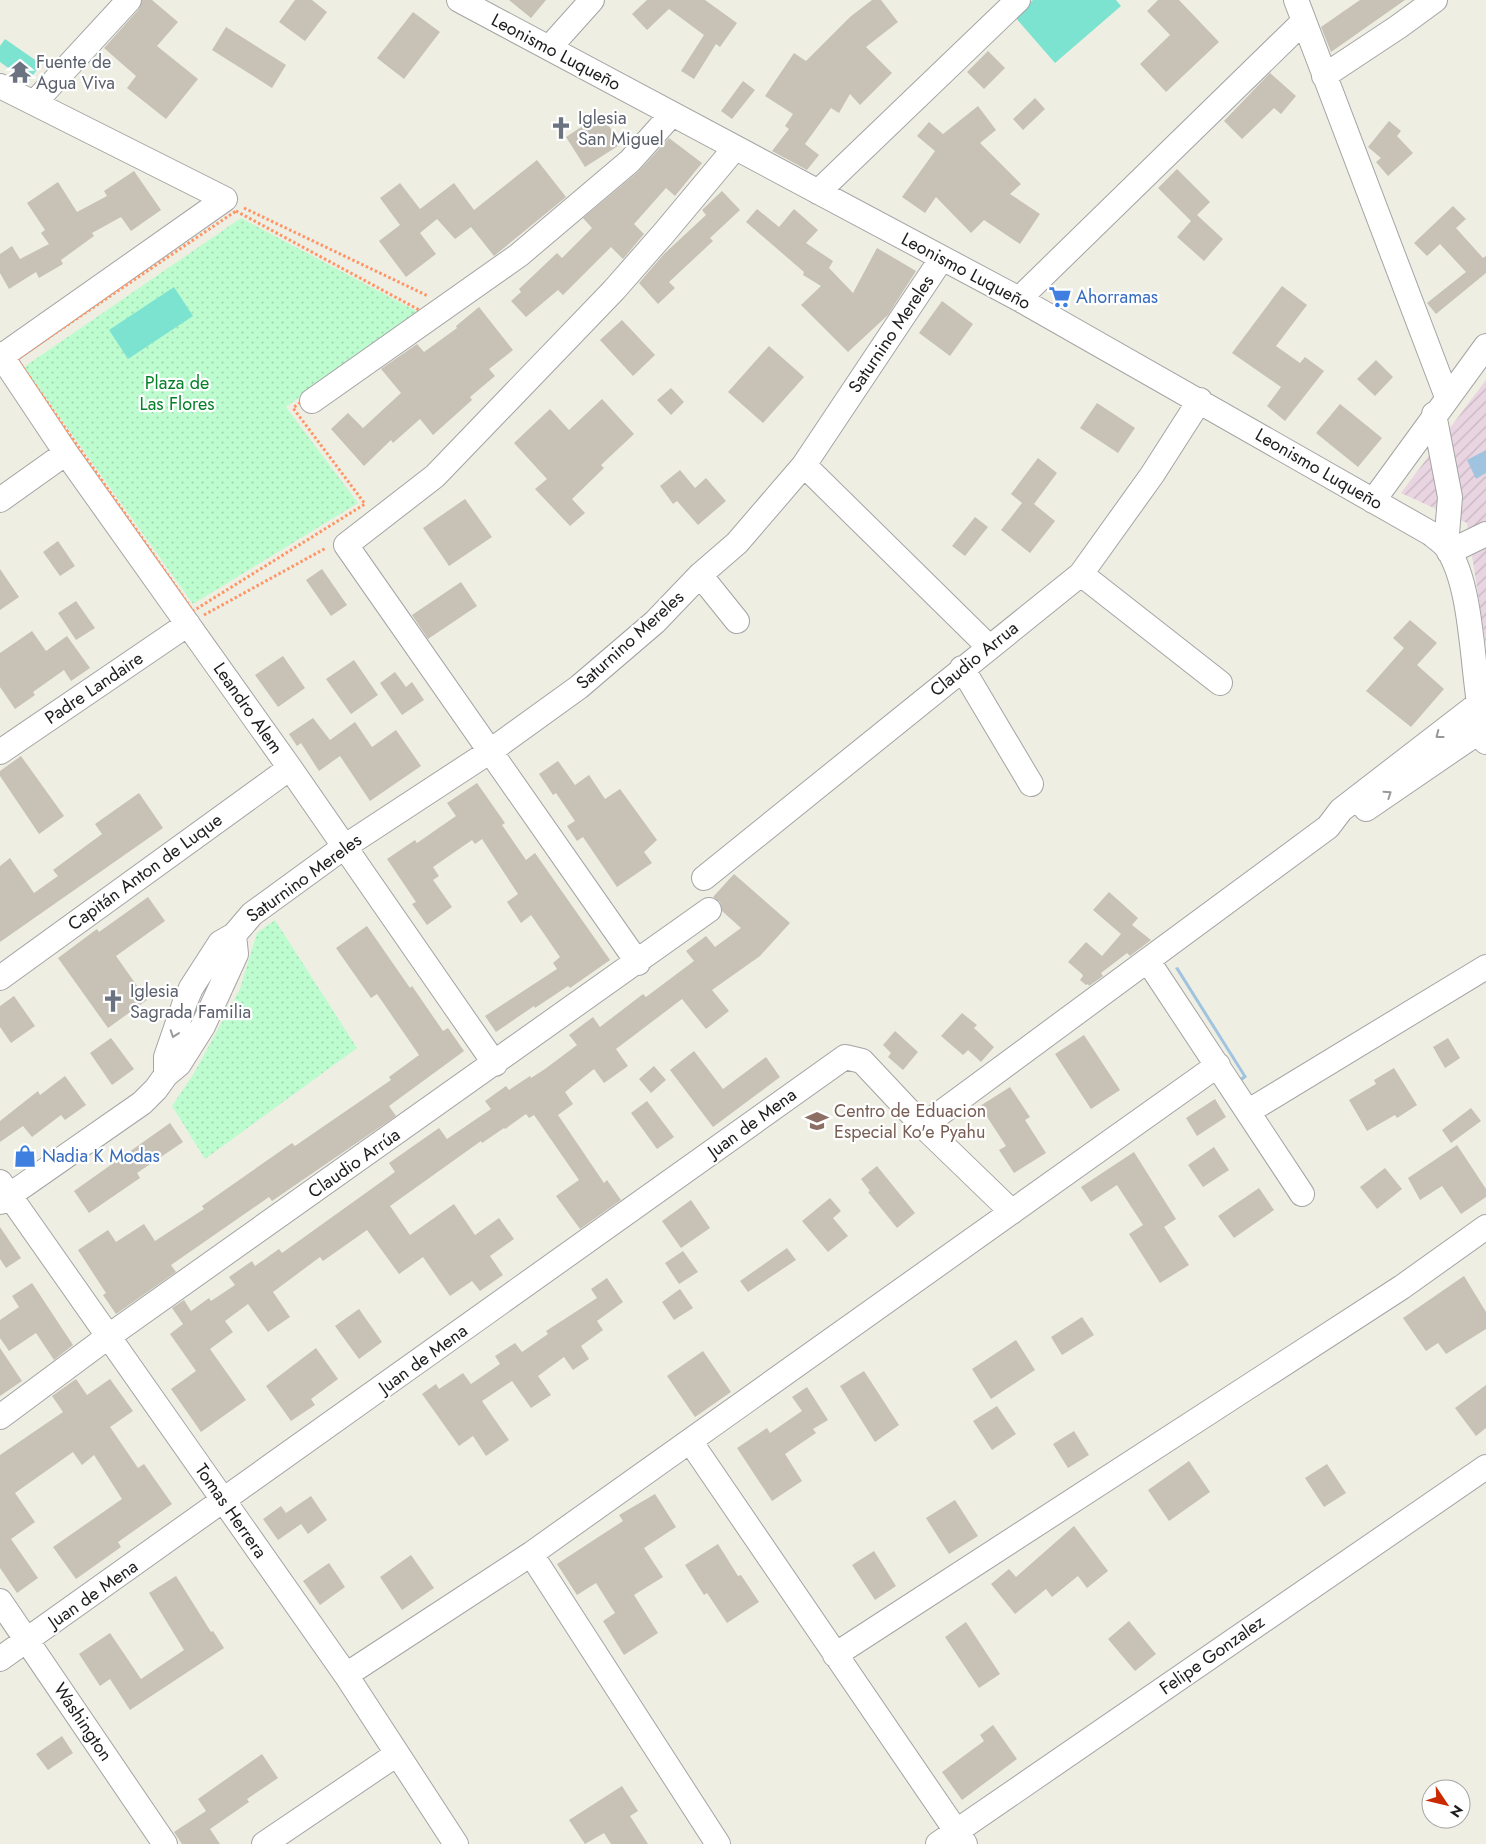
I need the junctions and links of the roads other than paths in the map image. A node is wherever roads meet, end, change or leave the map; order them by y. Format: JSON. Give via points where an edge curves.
{"nodes":[{"id":1,"x":129,"y":0,"type":"edge"},
{"id":2,"x":459,"y":0,"type":"edge"},
{"id":3,"x":592,"y":0,"type":"edge"},
{"id":4,"x":1018,"y":0,"type":"edge"},
{"id":5,"x":1435,"y":0,"type":"edge"},
{"id":6,"x":1299,"y":11,"type":"edge"},
{"id":7,"x":549,"y":48,"type":"junction"},
{"id":8,"x":1324,"y":76,"type":"junction"},
{"id":9,"x":0,"y":86,"type":"edge"},
{"id":10,"x":35,"y":102,"type":"junction"},
{"id":11,"x":672,"y":114,"type":"junction"},
{"id":12,"x":735,"y":148,"type":"junction"},
{"id":13,"x":818,"y":192,"type":"junction"},
{"id":14,"x":942,"y":258,"type":"junction"},
{"id":15,"x":1019,"y":299,"type":"junction"},
{"id":16,"x":1486,"y":346,"type":"edge"},
{"id":17,"x":6,"y":356,"type":"edge"},
{"id":18,"x":1200,"y":400,"type":"junction"},
{"id":19,"x":312,"y":402,"type":"dead end"},
{"id":20,"x":1440,"y":406,"type":"junction"},
{"id":21,"x":66,"y":453,"type":"junction"},
{"id":22,"x":804,"y":465,"type":"junction"},
{"id":23,"x":0,"y":500,"type":"edge"},
{"id":24,"x":1374,"y":501,"type":"junction"},
{"id":25,"x":1486,"y":534,"type":"edge"},
{"id":26,"x":1447,"y":549,"type":"junction"},
{"id":27,"x":1081,"y":574,"type":"junction"},
{"id":28,"x":700,"y":575,"type":"junction"},
{"id":29,"x":737,"y":621,"type":"dead end"},
{"id":30,"x":188,"y":624,"type":"junction"},
{"id":31,"x":989,"y":647,"type":"junction"},
{"id":32,"x":962,"y":668,"type":"junction"},
{"id":33,"x":1220,"y":683,"type":"dead end"},
{"id":34,"x":1477,"y":705,"type":"junction"},
{"id":35,"x":1484,"y":736,"type":"edge"},
{"id":36,"x":0,"y":752,"type":"edge"},
{"id":37,"x":489,"y":752,"type":"junction"},
{"id":38,"x":290,"y":768,"type":"junction"},
{"id":39,"x":1032,"y":784,"type":"dead end"},
{"id":40,"x":1328,"y":827,"type":"junction"},
{"id":41,"x":344,"y":847,"type":"junction"},
{"id":42,"x":704,"y":878,"type":"dead end"},
{"id":43,"x":709,"y":910,"type":"dead end"},
{"id":44,"x":1148,"y":960,"type":"junction"},
{"id":45,"x":638,"y":963,"type":"junction"},
{"id":46,"x":1486,"y":966,"type":"edge"},
{"id":47,"x":0,"y":978,"type":"edge"},
{"id":48,"x":495,"y":1064,"type":"junction"},
{"id":49,"x":1218,"y":1065,"type":"junction"},
{"id":50,"x":1249,"y":1111,"type":"junction"},
{"id":51,"x":923,"y":1126,"type":"junction"},
{"id":52,"x":3,"y":1193,"type":"edge"},
{"id":53,"x":1302,"y":1194,"type":"dead end"},
{"id":54,"x":1012,"y":1212,"type":"junction"},
{"id":55,"x":1486,"y":1227,"type":"edge"},
{"id":56,"x":109,"y":1336,"type":"junction"},
{"id":57,"x":0,"y":1416,"type":"edge"},
{"id":58,"x":690,"y":1441,"type":"junction"},
{"id":59,"x":1486,"y":1467,"type":"edge"},
{"id":60,"x":224,"y":1501,"type":"junction"},
{"id":61,"x":531,"y":1554,"type":"junction"},
{"id":62,"x":0,"y":1601,"type":"edge"},
{"id":63,"x":27,"y":1640,"type":"junction"},
{"id":64,"x":835,"y":1655,"type":"junction"},
{"id":65,"x":0,"y":1659,"type":"edge"},
{"id":66,"x":346,"y":1675,"type":"junction"},
{"id":67,"x":397,"y":1754,"type":"junction"},
{"id":68,"x":953,"y":1840,"type":"edge"},
{"id":69,"x":165,"y":1844,"type":"edge"},
{"id":70,"x":264,"y":1844,"type":"edge"},
{"id":71,"x":456,"y":1844,"type":"edge"},
{"id":72,"x":718,"y":1844,"type":"edge"}],
"edges":[{"from":1,"to":10,"type":"street"},
{"from":2,"to":7,"type":"street","name":"Leonismo Luqueño"},
{"from":3,"to":7,"type":"street"},
{"from":4,"to":13,"type":"street"},
{"from":5,"to":8,"type":"street"},
{"from":6,"to":8,"type":"street"},
{"from":6,"to":15,"type":"street"},
{"from":7,"to":11,"type":"street","name":"Leonismo Luqueño"},
{"from":8,"to":20,"type":"street"},
{"from":9,"to":10,"type":"street"},
{"from":10,"to":17,"type":"street","via":[[225,199]]},
{"from":11,"to":12,"type":"street","name":"Leonismo Luqueño"},
{"from":11,"to":19,"type":"street","via":[[630,160],[519,255]]},
{"from":12,"to":13,"type":"street","name":"Leonismo Luqueño"},
{"from":12,"to":37,"type":"street","via":[[614,290],[448,462],[346,545]]},
{"from":13,"to":14,"type":"street","name":"Leonismo Luqueño"},
{"from":14,"to":15,"type":"street","name":"Leonismo Luqueño"},
{"from":14,"to":22,"type":"street","name":"Saturnino Mereles"},
{"from":15,"to":18,"type":"street","name":"Leonismo Luqueño"},
{"from":16,"to":20,"type":"street"},
{"from":17,"to":21,"type":"street","name":"Leandro Alem"},
{"from":18,"to":24,"type":"street","name":"Leonismo Luqueño"},
{"from":18,"to":27,"type":"street","name":"Claudio Arrua","via":[[1152,475]]},
{"from":20,"to":24,"type":"street"},
{"from":20,"to":26,"type":"street","via":[[1450,497]]},
{"from":21,"to":23,"type":"street"},
{"from":21,"to":30,"type":"street","name":"Leandro Alem"},
{"from":22,"to":28,"type":"street","name":"Saturnino Mereles","via":[[737,543]]},
{"from":22,"to":31,"type":"street"},
{"from":24,"to":26,"type":"street","name":"Leonismo Luqueño","via":[[1430,533]]},
{"from":25,"to":26,"type":"street"},
{"from":26,"to":34,"type":"street","name":"Leonismo Luqueño","via":[[1457,566],[1464,594]]},
{"from":27,"to":31,"type":"street","name":"Claudio Arrua"},
{"from":27,"to":33,"type":"street"},
{"from":28,"to":29,"type":"street"},
{"from":28,"to":37,"type":"street","name":"Saturnino Mereles","via":[[655,622],[579,687]]},
{"from":30,"to":36,"type":"street","name":"Padre Landaire"},
{"from":30,"to":38,"type":"street","name":"Leandro Alem"},
{"from":31,"to":32,"type":"street","name":"Claudio Arrua"},
{"from":32,"to":39,"type":"street"},
{"from":32,"to":42,"type":"street","name":"Claudio Arrua"},
{"from":34,"to":35,"type":"street","name":"Leonismo Luqueño"},
{"from":34,"to":40,"type":"street","one_way":true,"via":[[1340,810]]},
{"from":40,"to":35,"type":"street","one_way":true,"via":[[1347,822]]},
{"from":37,"to":41,"type":"street","name":"Saturnino Mereles"},
{"from":37,"to":45,"type":"street"},
{"from":38,"to":41,"type":"street","name":"Leandro Alem"},
{"from":38,"to":47,"type":"street","name":"Capitán Anton de Luque"},
{"from":40,"to":44,"type":"street"},
{"from":41,"to":48,"type":"street","name":"Leandro Alem"},
{"from":41,"to":52,"type":"street","name":"Saturnino Mereles","via":[[252,914],[234,935],[236,954],[214,1005],[179,1064],[166,1074],[156,1089],[142,1102]]},
{"from":43,"to":45,"type":"street","name":"Claudio Arrúa"},
{"from":44,"to":49,"type":"street"},
{"from":44,"to":51,"type":"street"},
{"from":45,"to":48,"type":"street","name":"Claudio Arrúa"},
{"from":46,"to":50,"type":"street"},
{"from":48,"to":56,"type":"street","name":"Claudio Arrúa"},
{"from":49,"to":50,"type":"street"},
{"from":49,"to":54,"type":"street"},
{"from":50,"to":53,"type":"street"},
{"from":51,"to":54,"type":"street"},
{"from":51,"to":60,"type":"street","name":"Juan de Mena","via":[[862,1061],[845,1057]]},
{"from":52,"to":56,"type":"street","name":"Tomas Herrera"},
{"from":54,"to":58,"type":"street"},
{"from":55,"to":64,"type":"street","via":[[1402,1287]]},
{"from":56,"to":57,"type":"street","name":"Claudio Arrúa"},
{"from":56,"to":60,"type":"street","name":"Tomas Herrera"},
{"from":58,"to":61,"type":"street"},
{"from":58,"to":64,"type":"street"},
{"from":59,"to":68,"type":"street","name":"Felipe Gonzalez"},
{"from":60,"to":63,"type":"street","name":"Juan de Mena"},
{"from":60,"to":66,"type":"street","name":"Tomas Herrera"},
{"from":61,"to":66,"type":"street"},
{"from":61,"to":72,"type":"street"},
{"from":62,"to":63,"type":"street","name":"Washington"},
{"from":63,"to":65,"type":"street","name":"Juan de Mena"},
{"from":63,"to":69,"type":"street","name":"Washington"},
{"from":64,"to":68,"type":"street"},
{"from":66,"to":67,"type":"street","name":"Tomas Herrera"},
{"from":67,"to":70,"type":"street"},
{"from":67,"to":71,"type":"street","name":"Tomas Herrera"}]}
